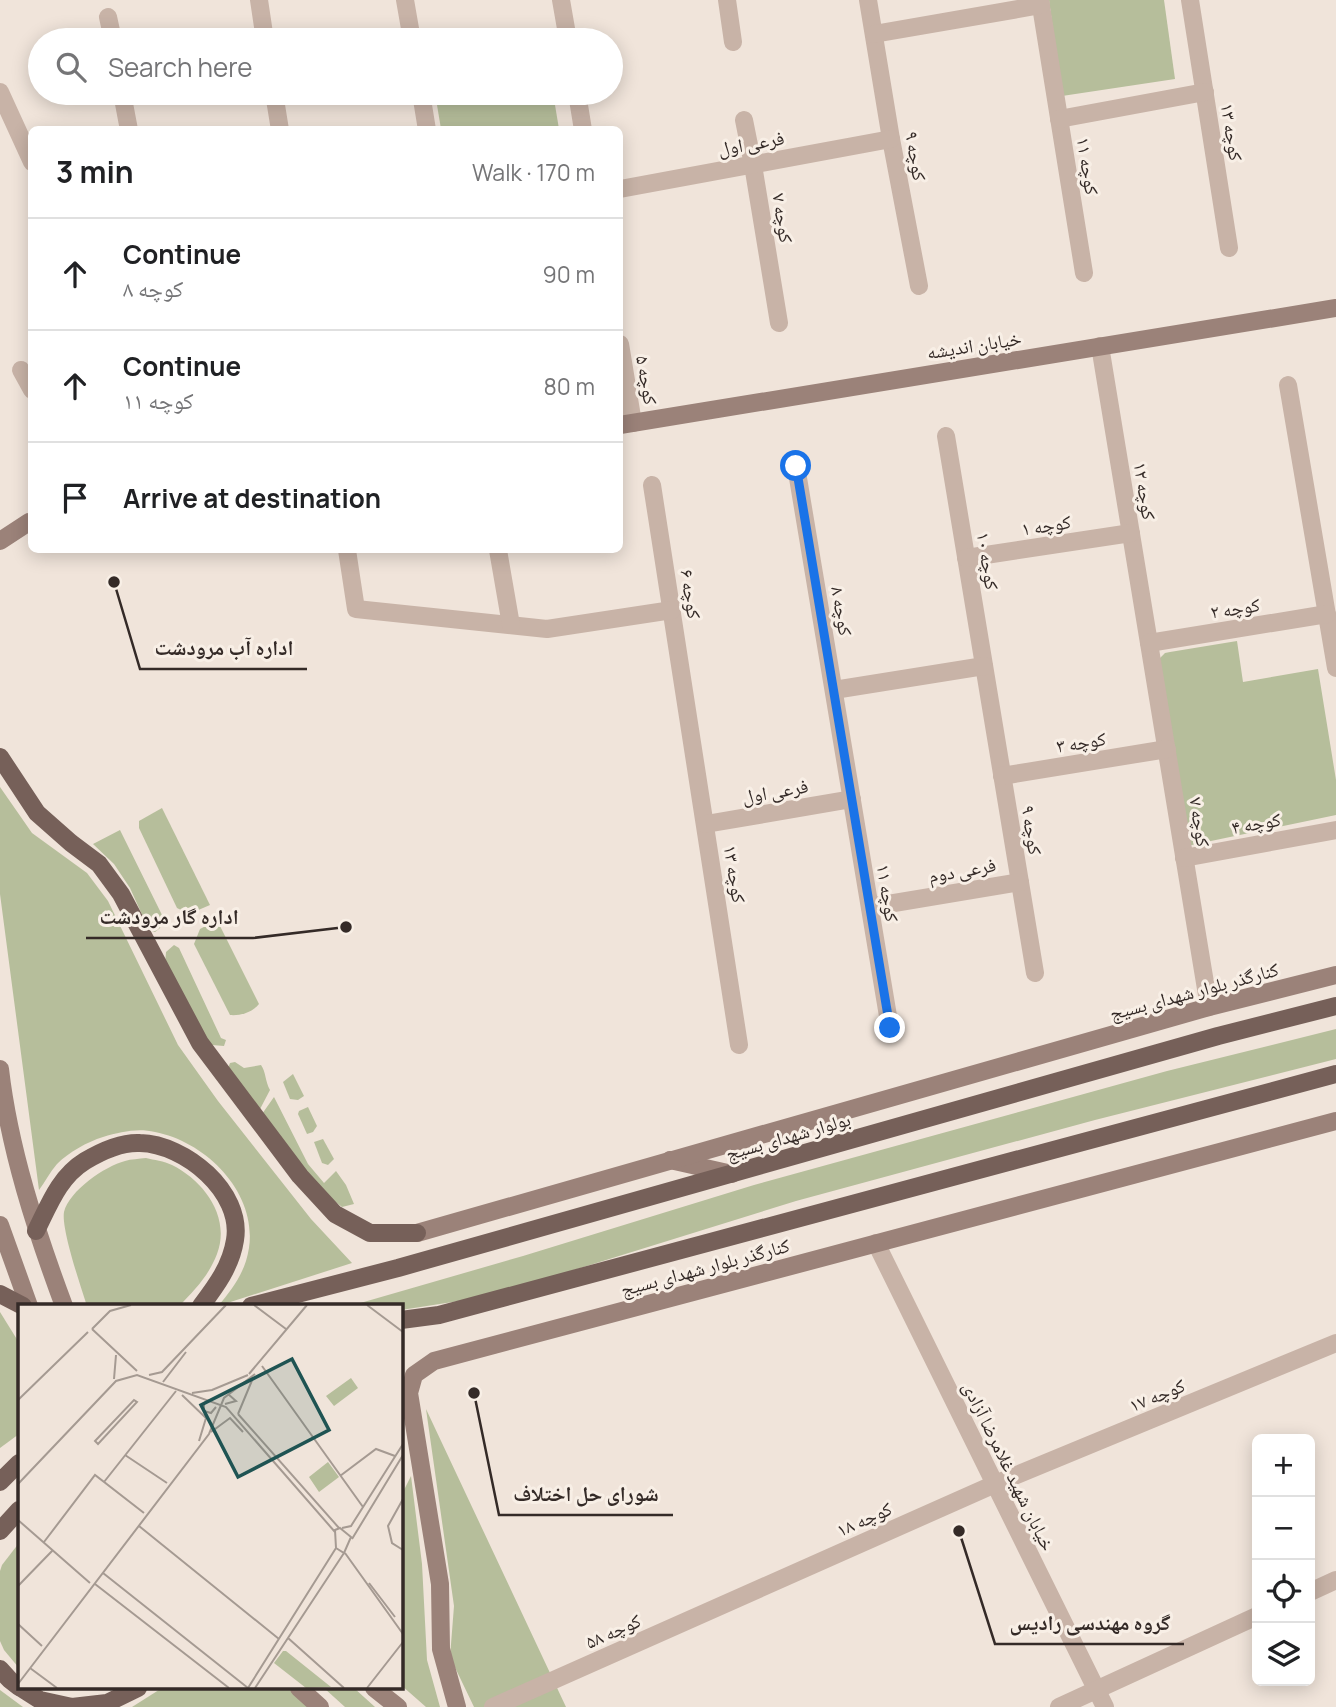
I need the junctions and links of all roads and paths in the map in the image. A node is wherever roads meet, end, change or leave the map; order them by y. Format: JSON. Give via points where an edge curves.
{"nodes":[{"id":1,"x":258,"y":0,"type":"edge"},
{"id":2,"x":405,"y":0,"type":"edge"},
{"id":3,"x":561,"y":0,"type":"edge"},
{"id":4,"x":727,"y":0,"type":"edge"},
{"id":5,"x":868,"y":0,"type":"edge"},
{"id":6,"x":1190,"y":0,"type":"edge"},
{"id":7,"x":1040,"y":2,"type":"edge"},
{"id":8,"x":108,"y":17,"type":"dead end"},
{"id":9,"x":110,"y":28,"type":"edge"},
{"id":10,"x":263,"y":28,"type":"edge"},
{"id":11,"x":410,"y":28,"type":"edge"},
{"id":12,"x":566,"y":28,"type":"edge"},
{"id":13,"x":874,"y":34,"type":"junction"},
{"id":14,"x":733,"y":42,"type":"dead end"},
{"id":15,"x":0,"y":92,"type":"edge"},
{"id":16,"x":1205,"y":92,"type":"junction"},
{"id":17,"x":124,"y":105,"type":"edge"},
{"id":18,"x":276,"y":105,"type":"edge"},
{"id":19,"x":423,"y":105,"type":"edge"},
{"id":20,"x":579,"y":105,"type":"edge"},
{"id":21,"x":1059,"y":119,"type":"junction"},
{"id":22,"x":744,"y":120,"type":"dead end"},
{"id":23,"x":127,"y":126,"type":"edge"},
{"id":24,"x":279,"y":126,"type":"edge"},
{"id":25,"x":426,"y":126,"type":"edge"},
{"id":26,"x":582,"y":126,"type":"edge"},
{"id":27,"x":891,"y":139,"type":"junction"},
{"id":28,"x":28,"y":153,"type":"edge"},
{"id":29,"x":753,"y":164,"type":"junction"},
{"id":30,"x":623,"y":188,"type":"edge"},
{"id":31,"x":1229,"y":248,"type":"dead end"},
{"id":32,"x":1084,"y":273,"type":"dead end"},
{"id":33,"x":919,"y":286,"type":"dead end"},
{"id":34,"x":1336,"y":308,"type":"edge"},
{"id":35,"x":779,"y":323,"type":"dead end"},
{"id":36,"x":1100,"y":346,"type":"junction"},
{"id":37,"x":21,"y":370,"type":"dead end"},
{"id":38,"x":28,"y":383,"type":"edge"},
{"id":39,"x":623,"y":384,"type":"edge"},
{"id":40,"x":1288,"y":385,"type":"dead end"},
{"id":41,"x":626,"y":424,"type":"edge"},
{"id":42,"x":946,"y":436,"type":"dead end"},
{"id":43,"x":796,"y":466,"type":"dead end"},
{"id":44,"x":652,"y":485,"type":"dead end"},
{"id":45,"x":28,"y":522,"type":"edge"},
{"id":46,"x":28,"y":523,"type":"edge"},
{"id":47,"x":0,"y":525,"type":"edge"},
{"id":48,"x":1131,"y":533,"type":"junction"},
{"id":49,"x":0,"y":541,"type":"edge"},
{"id":50,"x":347,"y":553,"type":"edge"},
{"id":51,"x":499,"y":553,"type":"edge"},
{"id":52,"x":966,"y":558,"type":"junction"},
{"id":53,"x":672,"y":610,"type":"junction"},
{"id":54,"x":1327,"y":614,"type":"junction"},
{"id":55,"x":511,"y":625,"type":"junction"},
{"id":56,"x":1149,"y":643,"type":"junction"},
{"id":57,"x":984,"y":666,"type":"junction"},
{"id":58,"x":1336,"y":667,"type":"edge"},
{"id":59,"x":834,"y":690,"type":"junction"},
{"id":60,"x":989,"y":694,"type":"joint"},
{"id":61,"x":688,"y":710,"type":"joint"},
{"id":62,"x":1167,"y":749,"type":"junction"},
{"id":63,"x":0,"y":757,"type":"edge"},
{"id":64,"x":846,"y":764,"type":"joint"},
{"id":65,"x":1002,"y":776,"type":"junction"},
{"id":66,"x":852,"y":799,"type":"junction"},
{"id":67,"x":706,"y":824,"type":"junction"},
{"id":68,"x":1336,"y":830,"type":"edge"},
{"id":69,"x":1184,"y":858,"type":"junction"},
{"id":70,"x":1020,"y":881,"type":"junction"},
{"id":71,"x":870,"y":907,"type":"junction"},
{"id":72,"x":1035,"y":973,"type":"dead end"},
{"id":73,"x":1336,"y":975,"type":"edge"},
{"id":74,"x":1336,"y":995,"type":"edge"},
{"id":75,"x":1336,"y":1006,"type":"edge"},
{"id":76,"x":1209,"y":1007,"type":"junction"},
{"id":77,"x":1304,"y":1014,"type":"junction"},
{"id":78,"x":890,"y":1028,"type":"dead end"},
{"id":79,"x":739,"y":1045,"type":"dead end"},
{"id":80,"x":0,"y":1069,"type":"edge"},
{"id":81,"x":1336,"y":1074,"type":"edge"},
{"id":82,"x":1336,"y":1121,"type":"edge"},
{"id":83,"x":670,"y":1160,"type":"junction"},
{"id":84,"x":732,"y":1174,"type":"junction"},
{"id":85,"x":0,"y":1225,"type":"edge"},
{"id":86,"x":36,"y":1231,"type":"junction"},
{"id":87,"x":417,"y":1233,"type":"joint"},
{"id":88,"x":876,"y":1244,"type":"junction"},
{"id":89,"x":0,"y":1294,"type":"edge"},
{"id":90,"x":19,"y":1304,"type":"edge"},
{"id":91,"x":28,"y":1304,"type":"edge"},
{"id":92,"x":63,"y":1304,"type":"edge"},
{"id":93,"x":203,"y":1304,"type":"edge"},
{"id":94,"x":259,"y":1304,"type":"edge"},
{"id":95,"x":402,"y":1320,"type":"edge"},
{"id":96,"x":1336,"y":1343,"type":"edge"},
{"id":97,"x":18,"y":1463,"type":"edge"},
{"id":98,"x":18,"y":1464,"type":"edge"},
{"id":99,"x":0,"y":1471,"type":"edge"},
{"id":100,"x":0,"y":1482,"type":"edge"},
{"id":101,"x":995,"y":1484,"type":"junction"},
{"id":102,"x":18,"y":1511,"type":"edge"},
{"id":103,"x":0,"y":1531,"type":"edge"},
{"id":104,"x":1336,"y":1580,"type":"edge"},
{"id":105,"x":1315,"y":1590,"type":"edge"},
{"id":106,"x":750,"y":1593,"type":"joint"},
{"id":107,"x":1252,"y":1619,"type":"edge"},
{"id":108,"x":0,"y":1669,"type":"edge"},
{"id":109,"x":18,"y":1686,"type":"edge"},
{"id":110,"x":25,"y":1690,"type":"edge"},
{"id":111,"x":134,"y":1690,"type":"edge"},
{"id":112,"x":301,"y":1690,"type":"edge"},
{"id":113,"x":377,"y":1690,"type":"edge"},
{"id":114,"x":1101,"y":1699,"type":"edge"},
{"id":115,"x":320,"y":1707,"type":"edge"},
{"id":116,"x":398,"y":1707,"type":"edge"},
{"id":117,"x":457,"y":1707,"type":"edge"},
{"id":118,"x":493,"y":1707,"type":"edge"},
{"id":119,"x":1059,"y":1707,"type":"edge"}],
"edges":[{"from":1,"to":10,"type":"street"},
{"from":2,"to":11,"type":"street"},
{"from":3,"to":12,"type":"street"},
{"from":4,"to":14,"type":"street"},
{"from":5,"to":13,"type":"street"},
{"from":6,"to":16,"type":"street","name":"کوچه ۱۳"},
{"from":7,"to":13,"type":"street"},
{"from":7,"to":21,"type":"street","name":"کوچه ۱۱"},
{"from":8,"to":9,"type":"street"},
{"from":13,"to":27,"type":"street","name":"کوچه ۹"},
{"from":15,"to":28,"type":"street"},
{"from":16,"to":21,"type":"street"},
{"from":16,"to":31,"type":"street","name":"کوچه ۱۳"},
{"from":17,"to":23,"type":"street"},
{"from":18,"to":24,"type":"street"},
{"from":19,"to":25,"type":"street"},
{"from":20,"to":26,"type":"street"},
{"from":21,"to":32,"type":"street","name":"کوچه ۱۱"},
{"from":22,"to":29,"type":"street","name":"کوچه ۷"},
{"from":27,"to":29,"type":"street","name":"فرعی اول"},
{"from":27,"to":33,"type":"street","name":"کوچه ۹"},
{"from":29,"to":30,"type":"street","name":"فرعی اول"},
{"from":29,"to":35,"type":"street","name":"کوچه ۷"},
{"from":34,"to":36,"type":"street","name":"خیابان اندیشه"},
{"from":36,"to":41,"type":"street","name":"خیابان اندیشه"},
{"from":36,"to":48,"type":"street","name":"کوچه ۱۲"},
{"from":37,"to":38,"type":"street"},
{"from":39,"to":41,"type":"street","name":"کوچه ۵"},
{"from":40,"to":54,"type":"street"},
{"from":42,"to":52,"type":"street","name":"کوچه ۱۰"},
{"from":43,"to":59,"type":"street","name":"کوچه ۸"},
{"from":44,"to":53,"type":"street","name":"کوچه ۶"},
{"from":45,"to":47,"type":"street"},
{"from":46,"to":49,"type":"street"},
{"from":48,"to":52,"type":"street","name":"کوچه ۱"},
{"from":48,"to":56,"type":"street","name":"کوچه ۱۲"},
{"from":50,"to":55,"type":"street","via":[[356,609]]},
{"from":51,"to":55,"type":"street"},
{"from":52,"to":57,"type":"street","name":"کوچه ۱۰"},
{"from":53,"to":55,"type":"street","via":[[547,629]]},
{"from":53,"to":61,"type":"street","name":"کوچه ۶"},
{"from":54,"to":56,"type":"street","name":"کوچه ۲"},
{"from":54,"to":58,"type":"street"},
{"from":56,"to":62,"type":"street","name":"کوچه ۷"},
{"from":57,"to":59,"type":"street"},
{"from":57,"to":60,"type":"street","name":"کوچه ۱۰"},
{"from":59,"to":64,"type":"street","name":"کوچه ۸"},
{"from":60,"to":65,"type":"street","name":"کوچه ۹"},
{"from":61,"to":67,"type":"street","name":"کوچه ۱۳"},
{"from":62,"to":65,"type":"street","name":"کوچه ۳"},
{"from":62,"to":69,"type":"street","name":"کوچه ۷"},
{"from":63,"to":87,"type":"main road","via":[[37,813],[99,864],[121,894],[200,1043],[300,1176],[335,1214],[370,1233]]},
{"from":64,"to":66,"type":"street","name":"کوچه ۱۱"},
{"from":65,"to":70,"type":"street","name":"کوچه ۹"},
{"from":66,"to":67,"type":"street","name":"فرعی اول"},
{"from":66,"to":71,"type":"street","name":"کوچه ۱۱"},
{"from":67,"to":79,"type":"street","name":"کوچه ۱۳"},
{"from":68,"to":69,"type":"street","name":"کوچه ۴"},
{"from":69,"to":76,"type":"street","name":"کوچه ۷"},
{"from":70,"to":71,"type":"street","name":"فرعی دوم"},
{"from":70,"to":72,"type":"street","name":"کوچه ۹"},
{"from":71,"to":78,"type":"street","name":"کوچه ۱۱"},
{"from":73,"to":76,"type":"street","name":"کنارگذر بلوار شهدای بسیج"},
{"from":74,"to":77,"type":"street"},
{"from":75,"to":77,"type":"main road","name":"بولوار شهدای بسیج"},
{"from":76,"to":83,"type":"street","name":"کنارگذر بلوار شهدای بسیج"},
{"from":77,"to":84,"type":"main road","name":"بولوار شهدای بسیج"},
{"from":80,"to":86,"type":"street"},
{"from":81,"to":95,"type":"main road","via":[[439,1315]]},
{"from":82,"to":88,"type":"street","name":"کنارگذر بلوار شهدای بسیج"},
{"from":83,"to":84,"type":"street"},
{"from":83,"to":87,"type":"street","name":"کنارگذر بلوار شهدای بسیج"},
{"from":84,"to":94,"type":"main road","name":"بولوار شهدای بسیج"},
{"from":85,"to":91,"type":"street"},
{"from":86,"to":92,"type":"street"},
{"from":86,"to":93,"type":"main road","via":[[58,1187],[83,1162],[113,1147],[140,1143],[173,1150],[198,1163],[219,1185],[232,1212],[236,1238],[224,1276]]},
{"from":88,"to":101,"type":"street","name":"خیابان شهید غلامرضا آزادی"},
{"from":88,"to":117,"type":"street","name":"کنارگذر بلوار شهدای بسیج","via":[[434,1361],[414,1375],[409,1392],[440,1584],[441,1648]]},
{"from":89,"to":90,"type":"main road"},
{"from":96,"to":101,"type":"street","name":"کوچه ۱۷"},
{"from":97,"to":99,"type":"main road"},
{"from":98,"to":100,"type":"main road"},
{"from":101,"to":106,"type":"street","name":"کوچه ۱۸"},
{"from":101,"to":114,"type":"street","name":"خیابان شهید غلامرضا آزادی"},
{"from":102,"to":103,"type":"main road"},
{"from":104,"to":105,"type":"street"},
{"from":106,"to":118,"type":"street","name":"کوچه ۵۸"},
{"from":107,"to":114,"type":"street"},
{"from":108,"to":109,"type":"main road"},
{"from":110,"to":111,"type":"main road","via":[[40,1700],[72,1707],[107,1703]]},
{"from":112,"to":115,"type":"street"},
{"from":113,"to":116,"type":"street"},
{"from":114,"to":119,"type":"street"}]}
